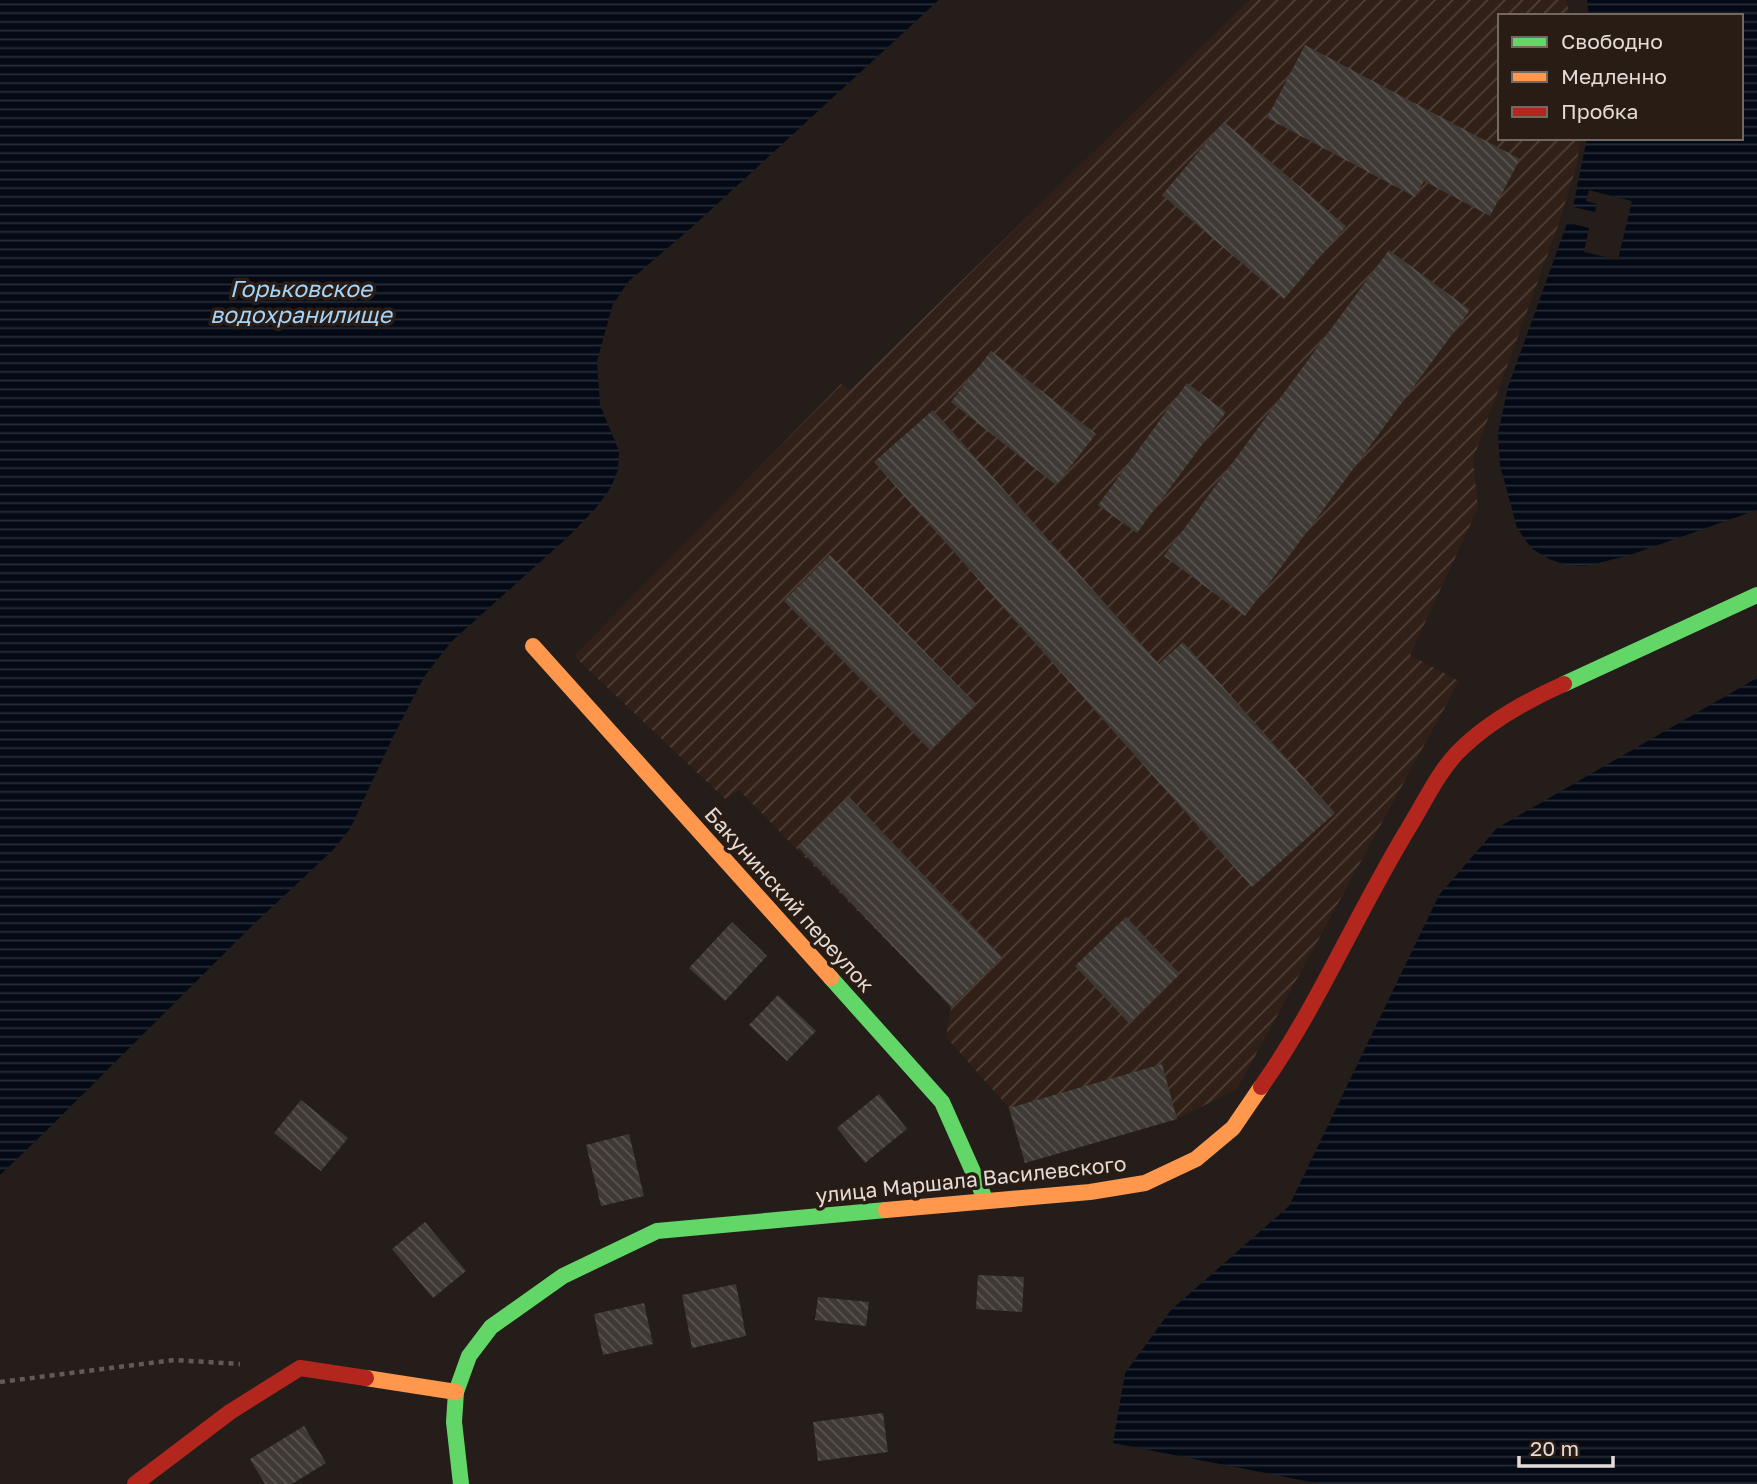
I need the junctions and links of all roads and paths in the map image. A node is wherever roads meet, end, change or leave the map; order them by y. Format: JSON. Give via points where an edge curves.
{"nodes":[{"id":1,"x":1757,"y":595,"type":"edge"},
{"id":2,"x":533,"y":646,"type":"dead end"},
{"id":3,"x":986,"y":1201,"type":"junction"},
{"id":4,"x":250,"y":1365,"type":"dead end"},
{"id":5,"x":0,"y":1382,"type":"edge"},
{"id":6,"x":456,"y":1392,"type":"junction"},
{"id":7,"x":135,"y":1484,"type":"edge"},
{"id":8,"x":461,"y":1484,"type":"edge"}],
"edges":[{"from":1,"to":3,"type":"street","name":"улица Маршала Василевского","via":[[1558,687],[1485,728],[1459,751],[1389,859],[1286,1052],[1233,1128],[1196,1159],[1145,1183]]},
{"from":2,"to":3,"type":"street","name":"Бакунинский переулок","via":[[942,1102]]},
{"from":3,"to":6,"type":"street","name":"улица Маршала Василевского","via":[[657,1231],[563,1276],[491,1327],[469,1356]]},
{"from":4,"to":5,"type":"path","via":[[174,1360]]},
{"from":6,"to":7,"type":"street","via":[[300,1368],[230,1412]]},
{"from":6,"to":8,"type":"street","name":"улица Маршала Василевского","via":[[454,1422]]}]}
